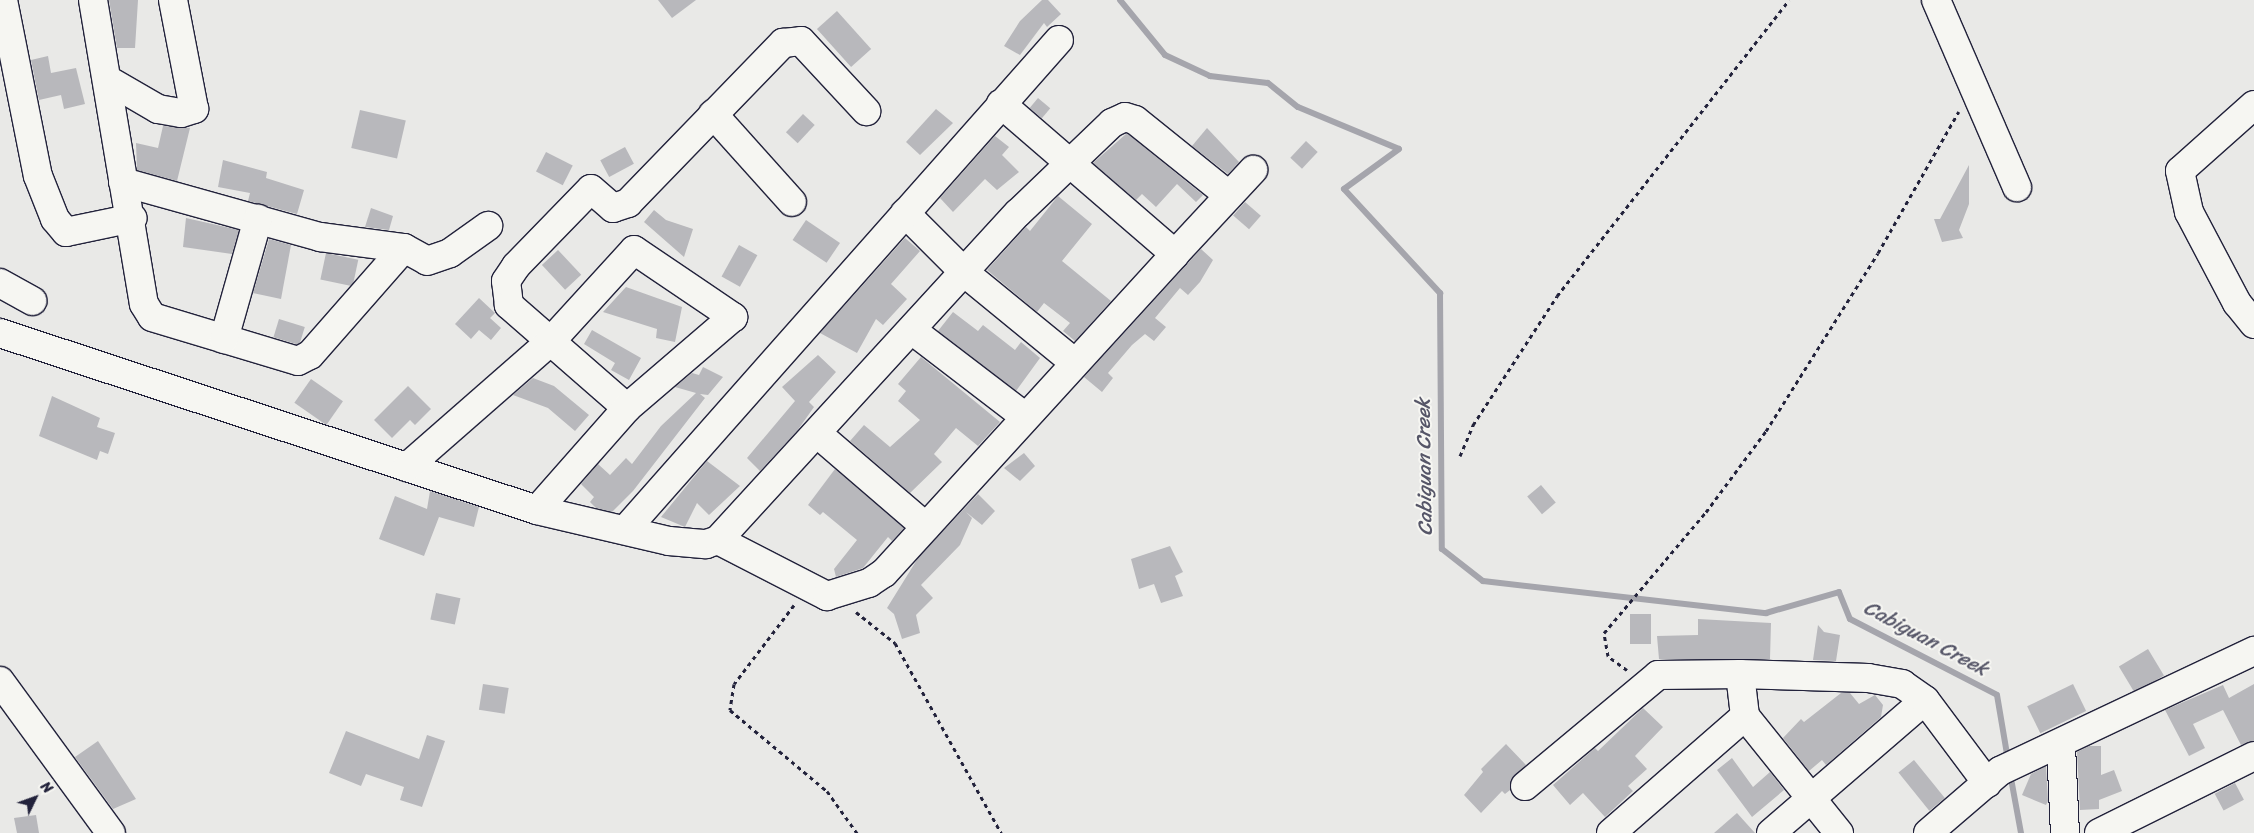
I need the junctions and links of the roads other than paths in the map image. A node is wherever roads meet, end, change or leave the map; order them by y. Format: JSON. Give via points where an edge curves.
{"nodes":[{"id":1,"x":3,"y":0,"type":"edge"},
{"id":2,"x":93,"y":0,"type":"edge"},
{"id":3,"x":173,"y":0,"type":"edge"},
{"id":4,"x":1936,"y":0,"type":"edge"},
{"id":5,"x":1060,"y":40,"type":"dead end"},
{"id":6,"x":108,"y":80,"type":"junction"},
{"id":7,"x":1001,"y":104,"type":"junction"},
{"id":8,"x":2254,"y":105,"type":"edge"},
{"id":9,"x":866,"y":111,"type":"dead end"},
{"id":10,"x":713,"y":114,"type":"junction"},
{"id":11,"x":1069,"y":165,"type":"junction"},
{"id":12,"x":1253,"y":170,"type":"dead end"},
{"id":13,"x":123,"y":182,"type":"junction"},
{"id":14,"x":2016,"y":187,"type":"dead end"},
{"id":15,"x":1227,"y":194,"type":"junction"},
{"id":16,"x":792,"y":202,"type":"dead end"},
{"id":17,"x":905,"y":212,"type":"junction"},
{"id":18,"x":133,"y":218,"type":"junction"},
{"id":19,"x":258,"y":219,"type":"junction"},
{"id":20,"x":488,"y":226,"type":"dead end"},
{"id":21,"x":404,"y":248,"type":"junction"},
{"id":22,"x":1175,"y":254,"type":"junction"},
{"id":23,"x":965,"y":273,"type":"junction"},
{"id":24,"x":0,"y":283,"type":"edge"},
{"id":25,"x":32,"y":301,"type":"dead end"},
{"id":26,"x":2254,"y":324,"type":"edge"},
{"id":27,"x":913,"y":331,"type":"junction"},
{"id":28,"x":0,"y":333,"type":"edge"},
{"id":29,"x":224,"y":339,"type":"junction"},
{"id":30,"x":550,"y":341,"type":"junction"},
{"id":31,"x":1076,"y":363,"type":"junction"},
{"id":32,"x":627,"y":408,"type":"junction"},
{"id":33,"x":1024,"y":416,"type":"junction"},
{"id":34,"x":819,"y":435,"type":"junction"},
{"id":35,"x":407,"y":467,"type":"junction"},
{"id":36,"x":537,"y":510,"type":"junction"},
{"id":37,"x":926,"y":527,"type":"junction"},
{"id":38,"x":626,"y":529,"type":"junction"},
{"id":39,"x":718,"y":540,"type":"junction"},
{"id":40,"x":2254,"y":651,"type":"edge"},
{"id":41,"x":1740,"y":674,"type":"junction"},
{"id":42,"x":0,"y":681,"type":"edge"},
{"id":43,"x":1925,"y":700,"type":"junction"},
{"id":44,"x":1745,"y":716,"type":"junction"},
{"id":45,"x":2061,"y":746,"type":"junction"},
{"id":46,"x":2254,"y":756,"type":"edge"},
{"id":47,"x":1993,"y":777,"type":"junction"},
{"id":48,"x":1525,"y":786,"type":"dead end"},
{"id":49,"x":1813,"y":800,"type":"junction"},
{"id":50,"x":111,"y":833,"type":"edge"},
{"id":51,"x":1611,"y":833,"type":"edge"},
{"id":52,"x":1772,"y":833,"type":"edge"},
{"id":53,"x":1838,"y":833,"type":"edge"},
{"id":54,"x":1928,"y":833,"type":"edge"},
{"id":55,"x":2065,"y":833,"type":"edge"},
{"id":56,"x":2099,"y":833,"type":"edge"}],
"edges":[{"from":1,"to":18,"type":"street","via":[[38,176],[56,219],[66,232]]},
{"from":2,"to":6,"type":"street"},
{"from":3,"to":6,"type":"street","via":[[194,110],[181,113],[158,110]]},
{"from":4,"to":14,"type":"street"},
{"from":5,"to":7,"type":"street"},
{"from":6,"to":13,"type":"street"},
{"from":7,"to":11,"type":"street"},
{"from":7,"to":17,"type":"street"},
{"from":8,"to":26,"type":"street","via":[[2180,172],[2189,212],[2237,304]]},
{"from":9,"to":10,"type":"street","via":[[801,41],[783,42]]},
{"from":10,"to":16,"type":"street"},
{"from":10,"to":30,"type":"street","via":[[628,203],[613,208],[591,189],[516,266],[506,281],[509,305]]},
{"from":11,"to":15,"type":"street","via":[[1112,123],[1129,118]]},
{"from":11,"to":22,"type":"street"},
{"from":11,"to":23,"type":"street"},
{"from":12,"to":15,"type":"street"},
{"from":13,"to":18,"type":"street"},
{"from":13,"to":19,"type":"street"},
{"from":15,"to":22,"type":"street"},
{"from":17,"to":23,"type":"street"},
{"from":17,"to":38,"type":"street"},
{"from":18,"to":29,"type":"street","via":[[147,312]]},
{"from":19,"to":21,"type":"street","via":[[320,237]]},
{"from":19,"to":29,"type":"street"},
{"from":20,"to":21,"type":"street","via":[[439,259],[427,261]]},
{"from":21,"to":29,"type":"street","via":[[304,360]]},
{"from":22,"to":31,"type":"street"},
{"from":23,"to":27,"type":"street"},
{"from":23,"to":31,"type":"street"},
{"from":24,"to":25,"type":"street"},
{"from":27,"to":33,"type":"street"},
{"from":27,"to":34,"type":"street"},
{"from":28,"to":35,"type":"street"},
{"from":30,"to":32,"type":"street"},
{"from":30,"to":32,"type":"street","via":[[634,250],[733,317]]},
{"from":30,"to":35,"type":"street"},
{"from":31,"to":33,"type":"street"},
{"from":32,"to":36,"type":"street"},
{"from":33,"to":37,"type":"street"},
{"from":34,"to":37,"type":"street"},
{"from":34,"to":39,"type":"street"},
{"from":35,"to":36,"type":"street"},
{"from":36,"to":38,"type":"street"},
{"from":37,"to":39,"type":"street","via":[[884,573],[858,590],[817,593]]},
{"from":38,"to":39,"type":"street","via":[[690,544]]},
{"from":40,"to":45,"type":"street"},
{"from":41,"to":43,"type":"street","via":[[1868,678],[1902,684]]},
{"from":41,"to":44,"type":"street"},
{"from":41,"to":48,"type":"street","via":[[1668,673],[1648,680]]},
{"from":42,"to":50,"type":"street"},
{"from":43,"to":47,"type":"street"},
{"from":43,"to":49,"type":"street"},
{"from":44,"to":49,"type":"street"},
{"from":44,"to":51,"type":"street"},
{"from":45,"to":47,"type":"street","via":[[2026,758]]},
{"from":45,"to":55,"type":"street"},
{"from":46,"to":56,"type":"street"},
{"from":47,"to":54,"type":"street"},
{"from":49,"to":52,"type":"street"},
{"from":49,"to":53,"type":"street"}]}
